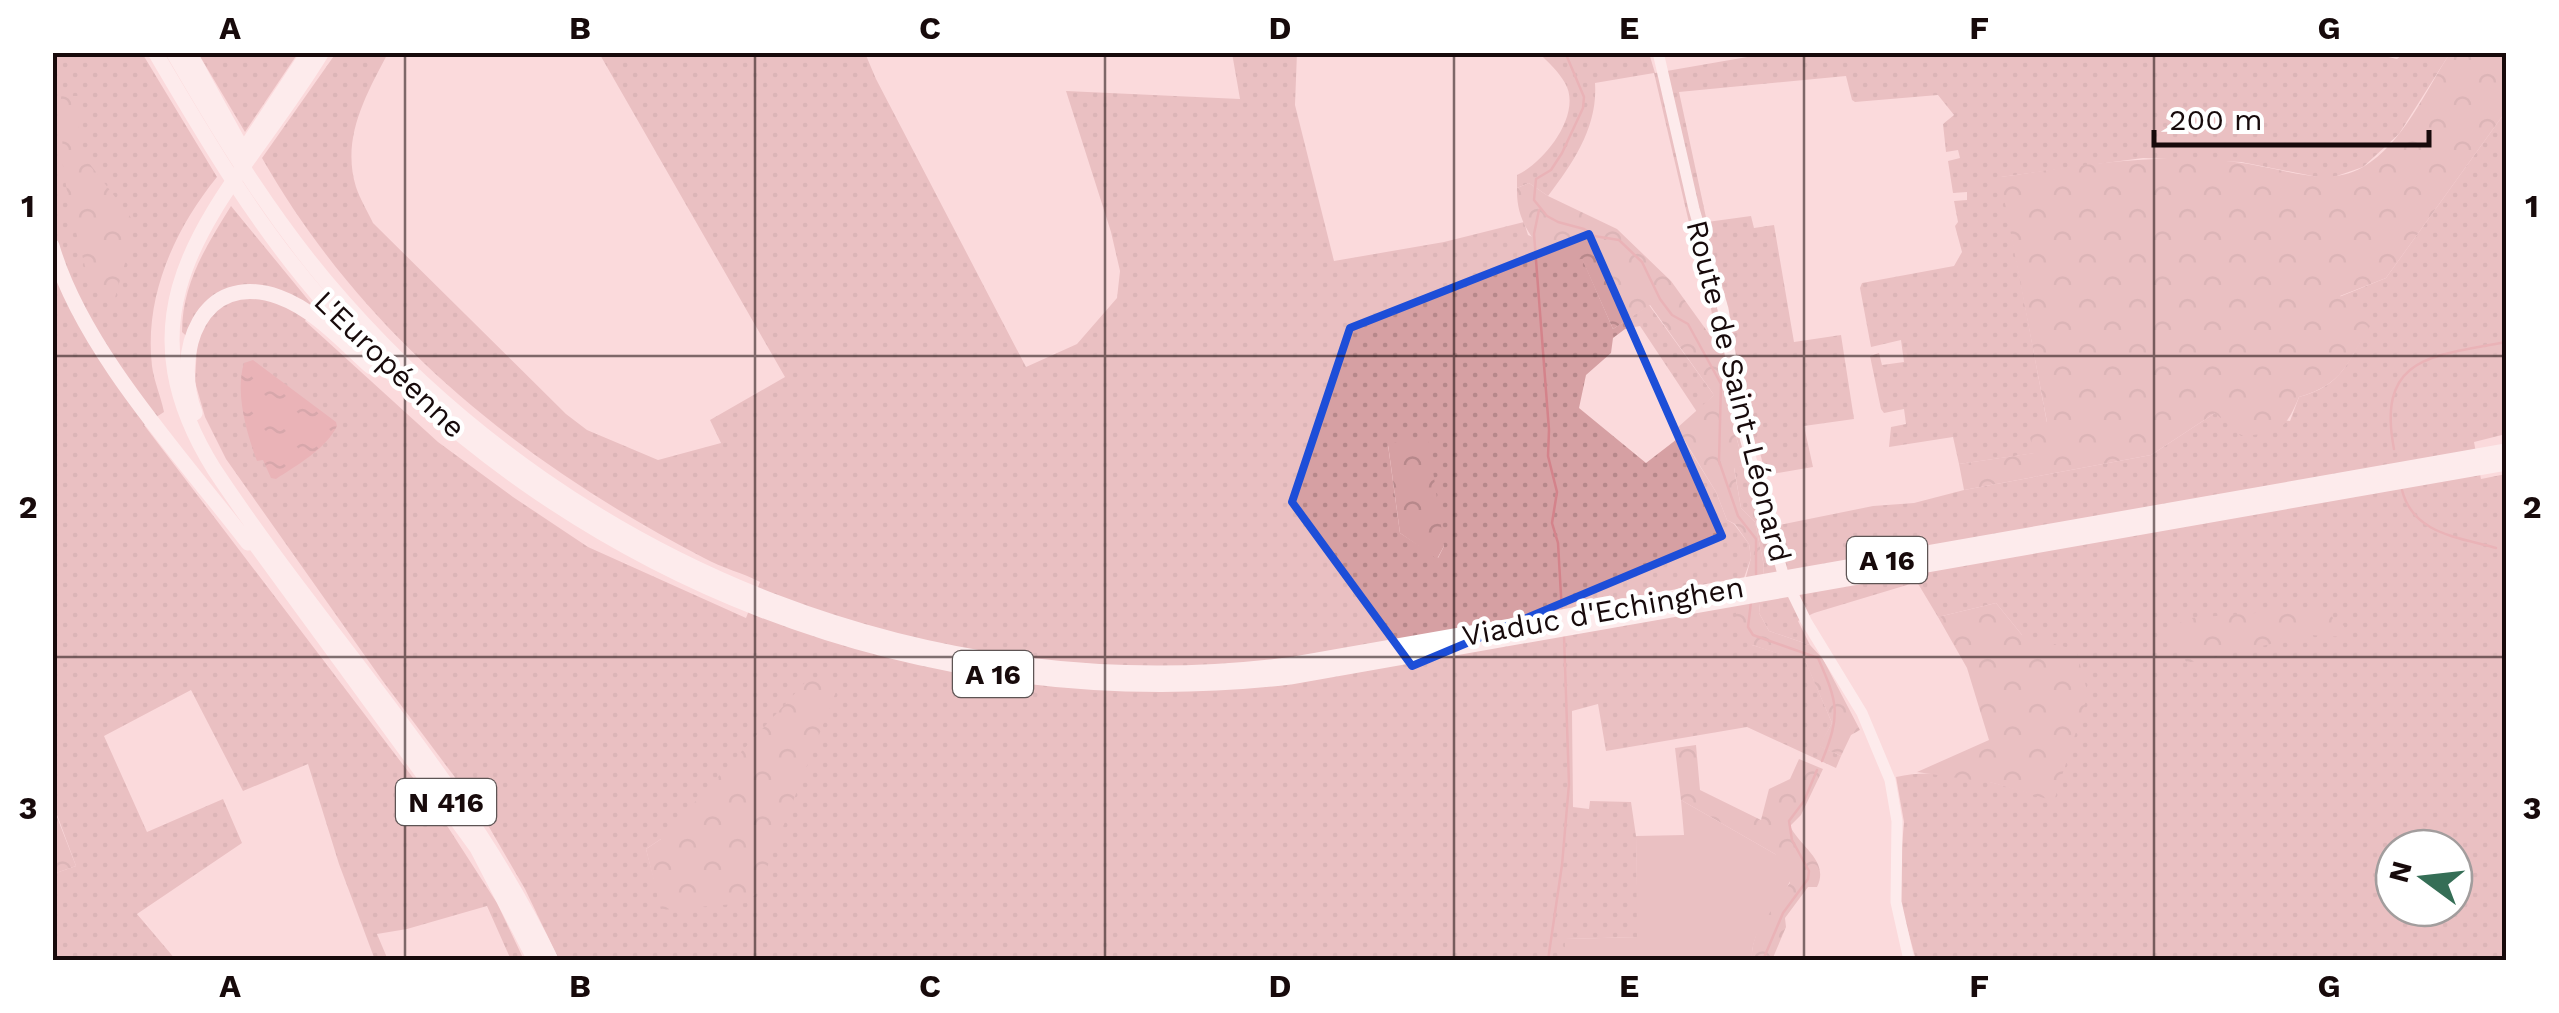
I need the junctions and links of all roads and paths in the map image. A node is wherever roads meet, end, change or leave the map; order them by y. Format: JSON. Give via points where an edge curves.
{"nodes":[{"id":1,"x":155,"y":52,"type":"edge"},
{"id":2,"x":173,"y":52,"type":"edge"},
{"id":3,"x":189,"y":52,"type":"edge"},
{"id":4,"x":309,"y":52,"type":"edge"},
{"id":5,"x":322,"y":52,"type":"edge"},
{"id":6,"x":1658,"y":52,"type":"edge"},
{"id":7,"x":215,"y":126,"type":"junction"},
{"id":8,"x":262,"y":202,"type":"junction"},
{"id":9,"x":52,"y":246,"type":"edge"},
{"id":10,"x":2502,"y":457,"type":"edge"},
{"id":11,"x":294,"y":579,"type":"junction"},
{"id":12,"x":709,"y":583,"type":"junction"},
{"id":13,"x":307,"y":616,"type":"junction"},
{"id":14,"x":536,"y":960,"type":"edge"},
{"id":15,"x":551,"y":960,"type":"edge"},
{"id":16,"x":1908,"y":960,"type":"edge"}],
"edges":[{"from":1,"to":7,"type":"highway","name":"L'Européenne","number":"A 16"},
{"from":2,"to":7,"type":"highway","name":"L'Européenne","number":"A 16"},
{"from":3,"to":7,"type":"highway"},
{"from":4,"to":13,"type":"highway","via":[[187,237],[168,286],[161,341],[168,396],[187,443]]},
{"from":5,"to":11,"type":"highway","via":[[200,233],[180,279],[171,325],[173,370],[190,427]]},
{"from":6,"to":16,"type":"street","name":"Route de Saint-Léonard","via":[[1721,300],[1740,422],[1783,574],[1886,768],[1898,821],[1896,902]]},
{"from":7,"to":8,"type":"highway"},
{"from":7,"to":8,"type":"highway","name":"L'Européenne","number":"A 16"},
{"from":8,"to":12,"type":"highway","name":"L'Européenne","number":"A 16","via":[[379,340],[435,394],[528,467]]},
{"from":8,"to":12,"type":"highway","name":"L'Européenne","number":"A 16","via":[[297,270],[355,337],[468,441],[572,516],[642,556]]},
{"from":9,"to":13,"type":"highway","via":[[106,356]]},
{"from":10,"to":12,"type":"highway","name":"Viaduc d'Echinghen","number":"A 16","via":[[1235,670],[1122,674],[982,660],[863,633]]},
{"from":10,"to":12,"type":"highway","name":"Viaduc d'Echinghen","number":"A 16","via":[[1290,677],[1191,685],[1118,686],[914,659],[786,620]]},
{"from":11,"to":12,"type":"highway","via":[[214,452],[186,377],[196,325],[221,301],[244,292],[270,294],[305,311],[461,445],[575,526],[640,560]]},
{"from":11,"to":15,"type":"highway","via":[[476,826]]},
{"from":13,"to":14,"type":"highway","number":"N 416","via":[[477,848]]}]}
